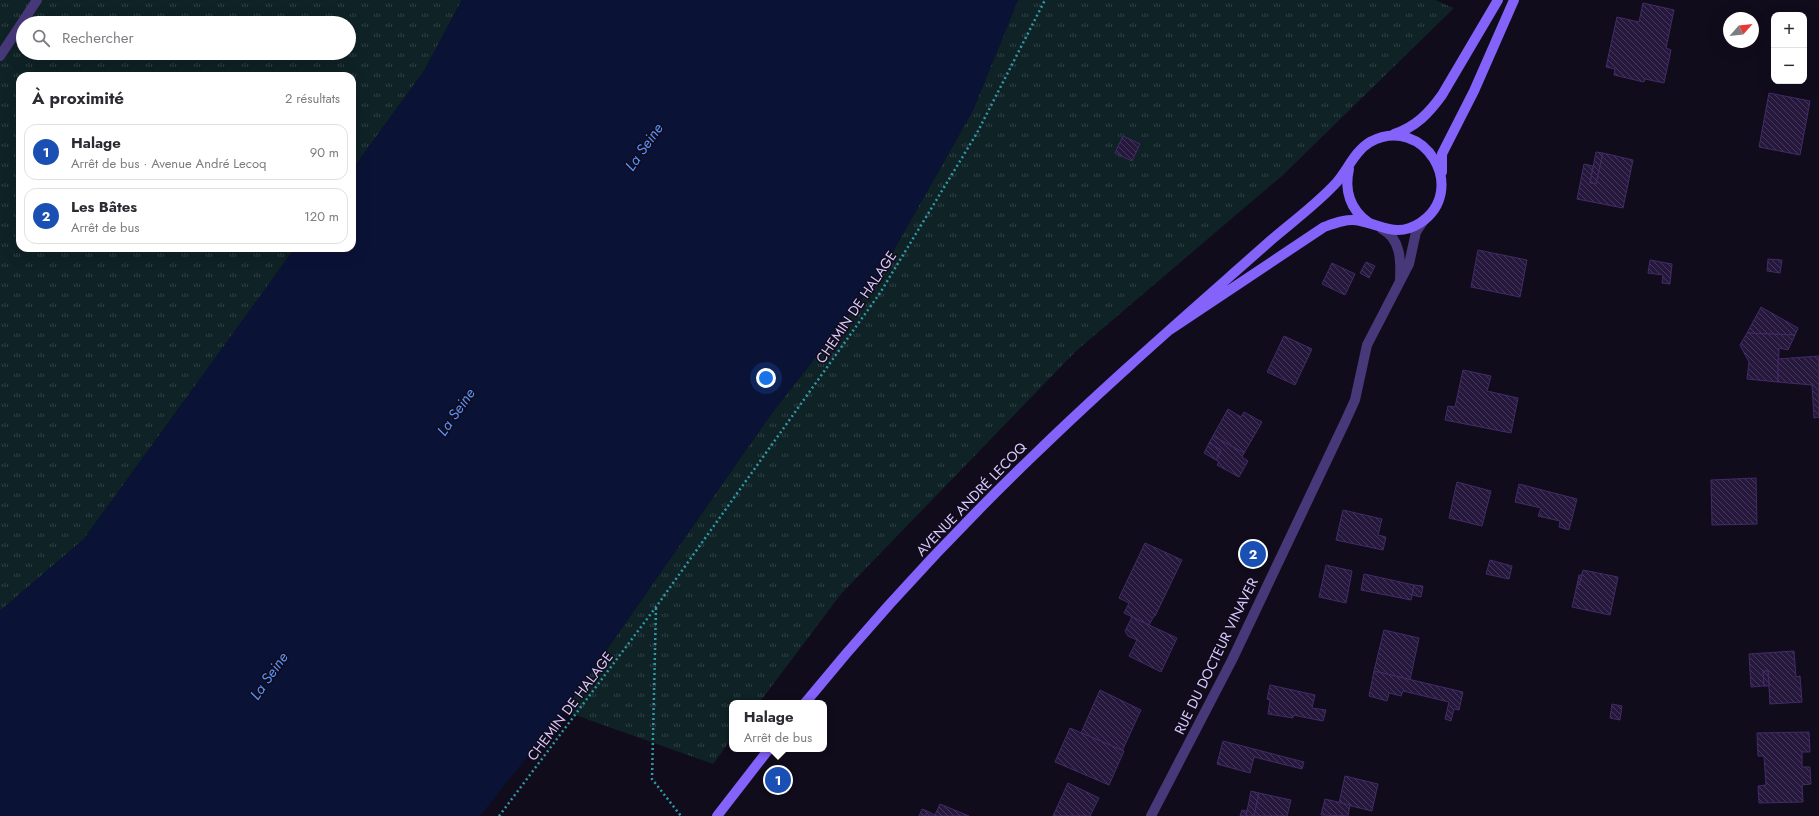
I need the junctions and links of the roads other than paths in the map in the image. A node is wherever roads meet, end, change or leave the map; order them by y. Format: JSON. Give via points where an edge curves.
{"nodes":[{"id":1,"x":37,"y":0,"type":"edge"},
{"id":2,"x":1498,"y":0,"type":"edge"},
{"id":3,"x":1514,"y":0,"type":"edge"},
{"id":4,"x":26,"y":16,"type":"edge"},
{"id":5,"x":16,"y":32,"type":"edge"},
{"id":6,"x":0,"y":56,"type":"edge"},
{"id":7,"x":1389,"y":136,"type":"junction"},
{"id":8,"x":1350,"y":165,"type":"junction"},
{"id":9,"x":1441,"y":182,"type":"junction"},
{"id":10,"x":1424,"y":220,"type":"junction"},
{"id":11,"x":1372,"y":225,"type":"junction"},
{"id":12,"x":1382,"y":229,"type":"junction"},
{"id":13,"x":1398,"y":288,"type":"junction"},
{"id":14,"x":1171,"y":329,"type":"junction"},
{"id":15,"x":808,"y":700,"type":"edge"},
{"id":16,"x":767,"y":752,"type":"edge"},
{"id":17,"x":717,"y":816,"type":"edge"},
{"id":18,"x":1151,"y":816,"type":"edge"}],
"edges":[{"from":1,"to":4,"type":"street"},
{"from":2,"to":7,"type":"main road","via":[[1433,108],[1412,127]]},
{"from":3,"to":9,"type":"main road","via":[[1474,91],[1442,154]]},
{"from":5,"to":6,"type":"street"},
{"from":7,"to":8,"type":"main road","via":[[1366,145],[1356,154]]},
{"from":7,"to":9,"type":"main road","via":[[1402,136],[1415,140],[1425,147],[1440,169]]},
{"from":8,"to":11,"type":"main road","via":[[1347,178],[1350,201],[1363,219]]},
{"from":8,"to":14,"type":"main road","via":[[1327,191]]},
{"from":9,"to":10,"type":"main road","via":[[1437,203]]},
{"from":10,"to":12,"type":"main road","via":[[1404,230]]},
{"from":10,"to":13,"type":"street","name":"RUE DU DOCTEUR VINAVER","via":[[1416,232],[1409,264]]},
{"from":11,"to":12,"type":"main road"},
{"from":11,"to":14,"type":"main road","via":[[1349,220],[1324,227]]},
{"from":12,"to":13,"type":"street","name":"RUE DU DOCTEUR VINAVER","via":[[1397,243],[1400,272]]},
{"from":13,"to":18,"type":"street","name":"RUE DU DOCTEUR VINAVER","via":[[1367,345],[1354,400],[1342,429],[1232,660]]},
{"from":14,"to":15,"type":"main road","name":"AVENUE ANDRÉ LECOQ","via":[[1083,408],[979,509],[878,617]]},
{"from":16,"to":17,"type":"main road"}]}
